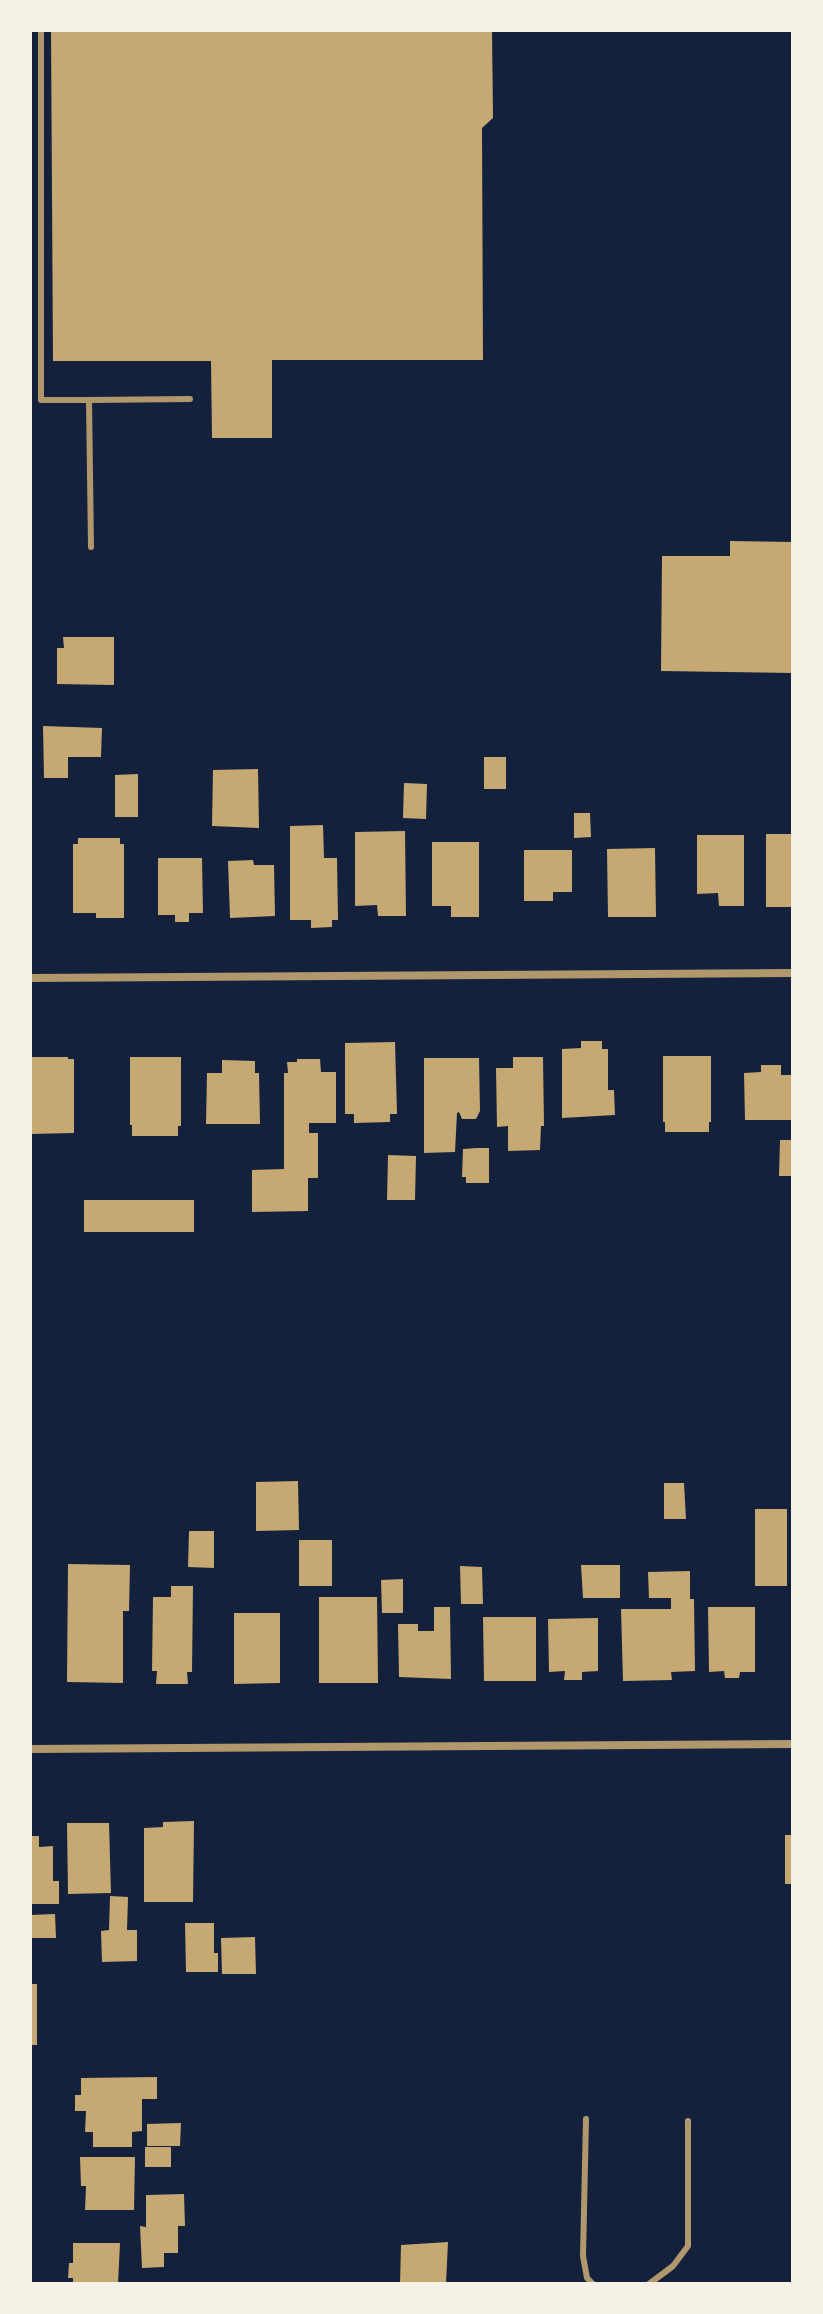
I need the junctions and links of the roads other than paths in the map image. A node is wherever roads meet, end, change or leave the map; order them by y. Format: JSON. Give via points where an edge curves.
{"nodes":[{"id":1,"x":41,"y":30,"type":"edge"},
{"id":2,"x":190,"y":399,"type":"dead end"},
{"id":3,"x":89,"y":400,"type":"junction"},
{"id":4,"x":91,"y":547,"type":"dead end"},
{"id":5,"x":793,"y":973,"type":"edge"},
{"id":6,"x":30,"y":978,"type":"edge"},
{"id":7,"x":793,"y":1744,"type":"edge"},
{"id":8,"x":30,"y":1749,"type":"edge"},
{"id":9,"x":586,"y":2119,"type":"dead end"},
{"id":10,"x":688,"y":2121,"type":"dead end"},
{"id":11,"x":593,"y":2284,"type":"edge"},
{"id":12,"x":649,"y":2284,"type":"edge"}],
"edges":[{"from":1,"to":3,"type":"lane","via":[[41,400]]},
{"from":2,"to":3,"type":"lane"},
{"from":3,"to":4,"type":"lane"},
{"from":5,"to":6,"type":"street"},
{"from":7,"to":8,"type":"street"},
{"from":9,"to":11,"type":"lane","via":[[583,2256]]},
{"from":10,"to":12,"type":"lane","via":[[688,2246]]}]}
